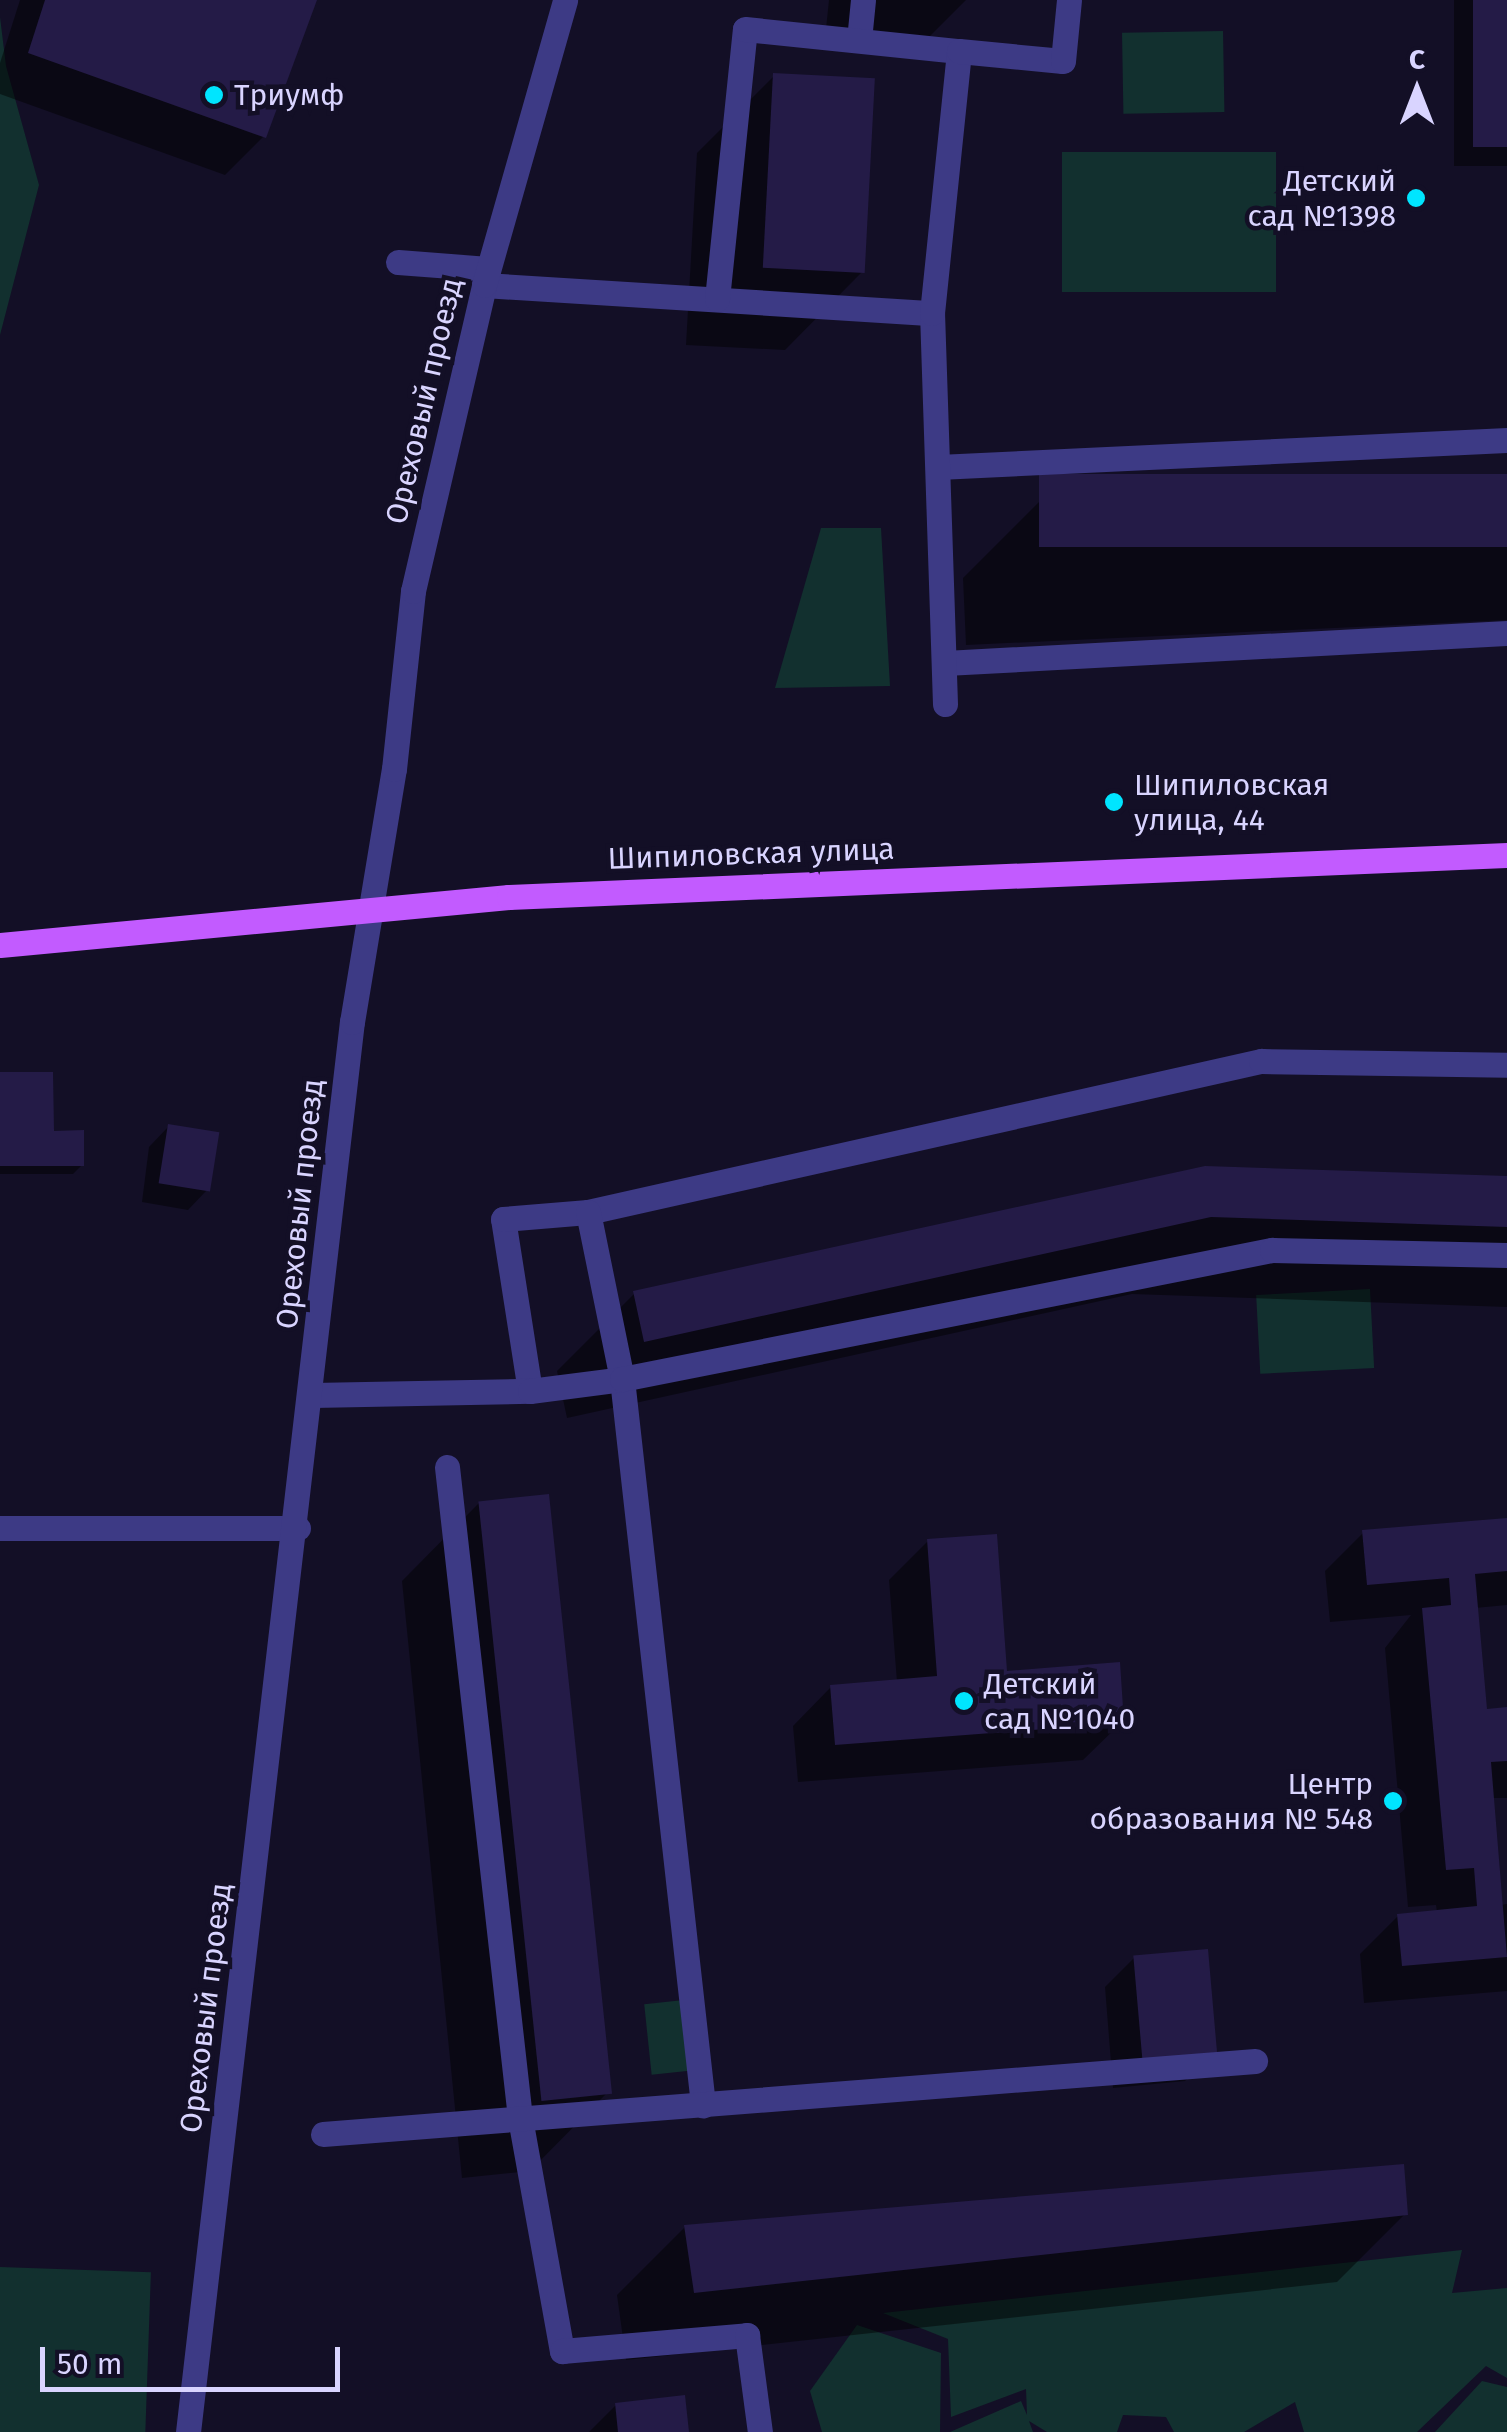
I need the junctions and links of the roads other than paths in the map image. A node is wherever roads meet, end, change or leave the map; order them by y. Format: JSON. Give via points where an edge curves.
{"nodes":[{"id":1,"x":565,"y":0,"type":"edge"},
{"id":2,"x":863,"y":0,"type":"edge"},
{"id":3,"x":1069,"y":0,"type":"edge"},
{"id":4,"x":859,"y":40,"type":"junction"},
{"id":5,"x":959,"y":50,"type":"junction"},
{"id":6,"x":398,"y":262,"type":"dead end"},
{"id":7,"x":486,"y":277,"type":"junction"},
{"id":8,"x":717,"y":300,"type":"junction"},
{"id":9,"x":932,"y":313,"type":"junction"},
{"id":10,"x":1507,"y":440,"type":"edge"},
{"id":11,"x":938,"y":467,"type":"junction"},
{"id":12,"x":1507,"y":632,"type":"edge"},
{"id":13,"x":946,"y":663,"type":"junction"},
{"id":14,"x":945,"y":704,"type":"dead end"},
{"id":15,"x":1507,"y":855,"type":"edge"},
{"id":16,"x":370,"y":911,"type":"junction"},
{"id":17,"x":0,"y":945,"type":"edge"},
{"id":18,"x":1507,"y":1065,"type":"edge"},
{"id":19,"x":588,"y":1212,"type":"junction"},
{"id":20,"x":1507,"y":1255,"type":"edge"},
{"id":21,"x":622,"y":1379,"type":"junction"},
{"id":22,"x":530,"y":1390,"type":"junction"},
{"id":23,"x":312,"y":1395,"type":"junction"},
{"id":24,"x":446,"y":1467,"type":"dead end"},
{"id":25,"x":0,"y":1528,"type":"edge"},
{"id":26,"x":298,"y":1528,"type":"junction"},
{"id":27,"x":1254,"y":2061,"type":"dead end"},
{"id":28,"x":704,"y":2105,"type":"junction"},
{"id":29,"x":520,"y":2118,"type":"junction"},
{"id":30,"x":323,"y":2134,"type":"dead end"},
{"id":31,"x":188,"y":2432,"type":"edge"},
{"id":32,"x":760,"y":2432,"type":"edge"}],
"edges":[{"from":1,"to":7,"type":"street","name":"Ореховый проезд"},
{"from":2,"to":4,"type":"street"},
{"from":3,"to":5,"type":"street","via":[[1063,61]]},
{"from":4,"to":5,"type":"street"},
{"from":4,"to":8,"type":"street","via":[[745,28]]},
{"from":5,"to":9,"type":"street"},
{"from":6,"to":7,"type":"street"},
{"from":7,"to":8,"type":"street"},
{"from":7,"to":16,"type":"street","name":"Ореховый проезд","via":[[413,591]]},
{"from":8,"to":9,"type":"street"},
{"from":9,"to":11,"type":"street"},
{"from":10,"to":11,"type":"street"},
{"from":11,"to":13,"type":"street"},
{"from":12,"to":13,"type":"street"},
{"from":13,"to":14,"type":"street"},
{"from":15,"to":16,"type":"main road","name":"Шипиловская улица","via":[[510,897]]},
{"from":16,"to":17,"type":"main road","name":"Шипиловская улица"},
{"from":16,"to":23,"type":"street","name":"Ореховый проезд"},
{"from":18,"to":19,"type":"street","via":[[1261,1061]]},
{"from":19,"to":21,"type":"street"},
{"from":19,"to":22,"type":"street","via":[[503,1219]]},
{"from":20,"to":21,"type":"street","via":[[1272,1250]]},
{"from":21,"to":22,"type":"street"},
{"from":21,"to":28,"type":"street"},
{"from":22,"to":23,"type":"street"},
{"from":23,"to":26,"type":"street","name":"Ореховый проезд"},
{"from":24,"to":29,"type":"street"},
{"from":25,"to":26,"type":"street"},
{"from":26,"to":31,"type":"street","name":"Ореховый проезд"},
{"from":27,"to":28,"type":"street"},
{"from":28,"to":29,"type":"street"},
{"from":29,"to":30,"type":"street"},
{"from":29,"to":32,"type":"street","via":[[562,2352],[748,2336]]}]}
